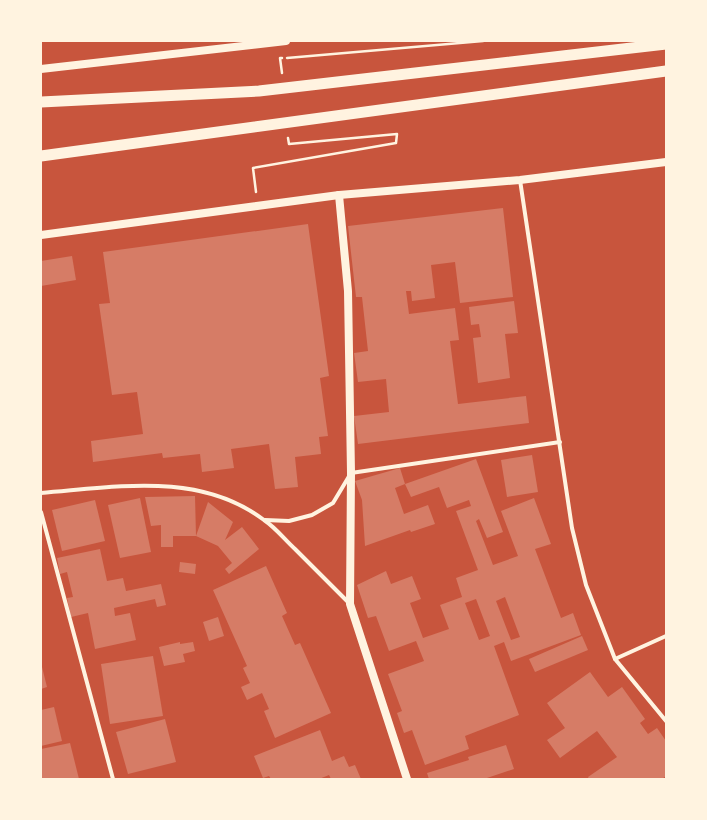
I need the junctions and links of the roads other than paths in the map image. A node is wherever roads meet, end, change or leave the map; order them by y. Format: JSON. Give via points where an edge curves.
{"nodes":[{"id":1,"x":286,"y":41,"type":"edge"},
{"id":2,"x":666,"y":44,"type":"edge"},
{"id":3,"x":41,"y":69,"type":"edge"},
{"id":4,"x":666,"y":71,"type":"edge"},
{"id":5,"x":41,"y":102,"type":"edge"},
{"id":6,"x":41,"y":156,"type":"edge"},
{"id":7,"x":666,"y":162,"type":"edge"},
{"id":8,"x":520,"y":180,"type":"junction"},
{"id":9,"x":339,"y":195,"type":"junction"},
{"id":10,"x":41,"y":235,"type":"edge"},
{"id":11,"x":560,"y":442,"type":"junction"},
{"id":12,"x":351,"y":473,"type":"junction"},
{"id":13,"x":41,"y":493,"type":"edge"},
{"id":14,"x":41,"y":512,"type":"edge"},
{"id":15,"x":265,"y":520,"type":"junction"},
{"id":16,"x":350,"y":604,"type":"junction"},
{"id":17,"x":666,"y":636,"type":"edge"},
{"id":18,"x":616,"y":659,"type":"junction"},
{"id":19,"x":666,"y":721,"type":"edge"},
{"id":20,"x":113,"y":779,"type":"edge"},
{"id":21,"x":407,"y":779,"type":"edge"}],
"edges":[{"from":1,"to":3,"type":"main road"},
{"from":2,"to":5,"type":"highway","via":[[259,91]]},
{"from":4,"to":6,"type":"highway"},
{"from":7,"to":8,"type":"main road"},
{"from":8,"to":9,"type":"main road"},
{"from":8,"to":11,"type":"street"},
{"from":9,"to":10,"type":"main road"},
{"from":9,"to":12,"type":"main road","via":[[348,291]]},
{"from":11,"to":12,"type":"street"},
{"from":11,"to":18,"type":"street","via":[[572,528],[586,585]]},
{"from":12,"to":15,"type":"street","via":[[333,503],[318,512],[289,521]]},
{"from":12,"to":16,"type":"main road"},
{"from":13,"to":15,"type":"street","via":[[145,485],[180,486],[211,493]]},
{"from":14,"to":20,"type":"street"},
{"from":15,"to":16,"type":"street"},
{"from":16,"to":21,"type":"main road"},
{"from":17,"to":18,"type":"street"},
{"from":18,"to":19,"type":"street"}]}
